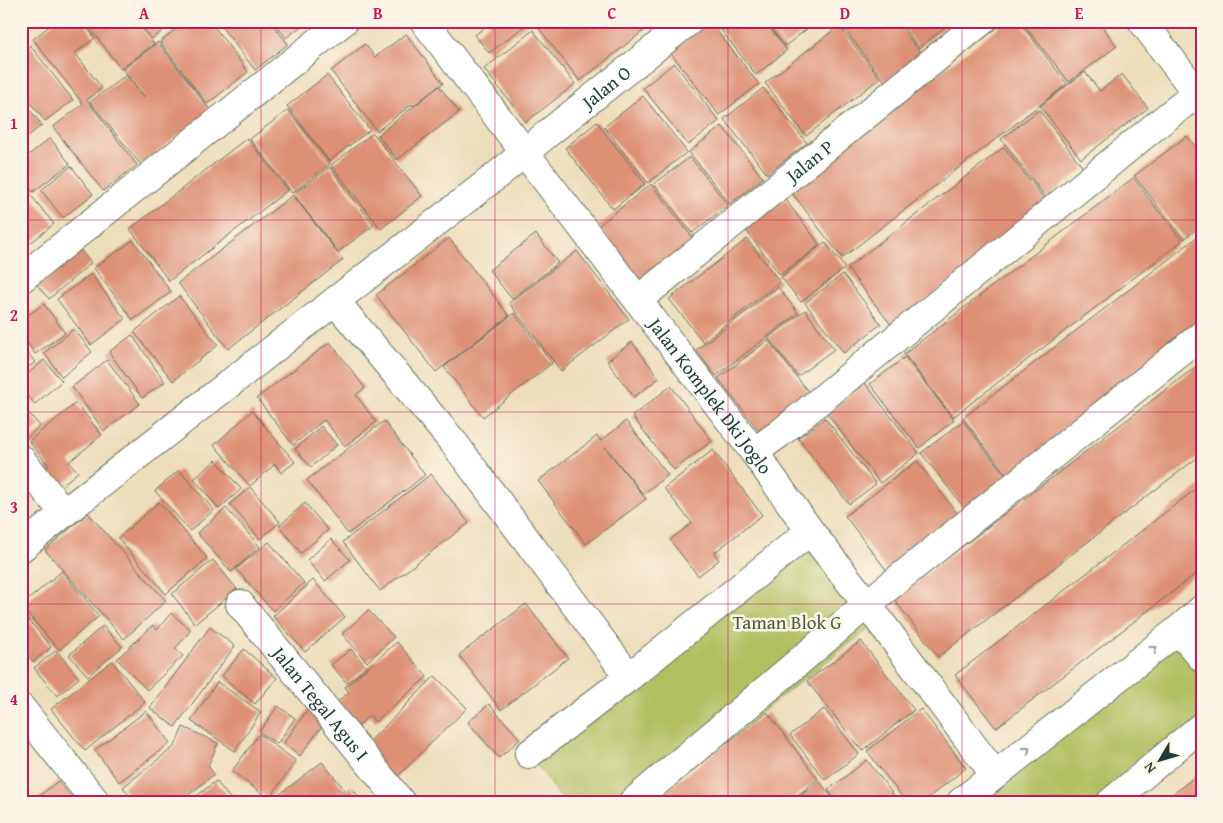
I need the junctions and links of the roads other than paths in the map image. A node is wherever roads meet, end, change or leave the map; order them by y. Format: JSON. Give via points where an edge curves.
{"nodes":[{"id":1,"x":344,"y":21,"type":"edge"},
{"id":2,"x":424,"y":21,"type":"edge"},
{"id":3,"x":689,"y":21,"type":"edge"},
{"id":4,"x":982,"y":21,"type":"edge"},
{"id":5,"x":1142,"y":21,"type":"edge"},
{"id":6,"x":1199,"y":97,"type":"edge"},
{"id":7,"x":524,"y":152,"type":"junction"},
{"id":8,"x":21,"y":279,"type":"edge"},
{"id":9,"x":638,"y":300,"type":"junction"},
{"id":10,"x":335,"y":301,"type":"junction"},
{"id":11,"x":1202,"y":336,"type":"edge"},
{"id":12,"x":754,"y":452,"type":"junction"},
{"id":13,"x":21,"y":459,"type":"edge"},
{"id":14,"x":64,"y":513,"type":"junction"},
{"id":15,"x":810,"y":531,"type":"junction"},
{"id":16,"x":21,"y":548,"type":"edge"},
{"id":17,"x":240,"y":604,"type":"dead end"},
{"id":18,"x":867,"y":604,"type":"junction"},
{"id":19,"x":1202,"y":609,"type":"edge"},
{"id":20,"x":1178,"y":630,"type":"junction"},
{"id":21,"x":1202,"y":658,"type":"edge"},
{"id":22,"x":628,"y":677,"type":"junction"},
{"id":23,"x":21,"y":708,"type":"edge"},
{"id":24,"x":1202,"y":726,"type":"edge"},
{"id":25,"x":529,"y":754,"type":"dead end"},
{"id":26,"x":995,"y":775,"type":"junction"},
{"id":27,"x":96,"y":802,"type":"edge"},
{"id":28,"x":400,"y":802,"type":"edge"},
{"id":29,"x":633,"y":802,"type":"edge"},
{"id":30,"x":961,"y":802,"type":"edge"},
{"id":31,"x":1110,"y":802,"type":"edge"}],
"edges":[{"from":1,"to":8,"type":"street"},
{"from":2,"to":7,"type":"street","name":"Jalan Komplek Dki Joglo"},
{"from":3,"to":7,"type":"street","name":"Jalan O"},
{"from":4,"to":9,"type":"street","name":"Jalan P"},
{"from":5,"to":6,"type":"street"},
{"from":6,"to":12,"type":"street","via":[[1139,139]]},
{"from":7,"to":9,"type":"street","name":"Jalan Komplek Dki Joglo"},
{"from":7,"to":10,"type":"street","name":"Jalan O"},
{"from":9,"to":12,"type":"street","name":"Jalan Komplek Dki Joglo"},
{"from":10,"to":14,"type":"street","name":"Jalan O"},
{"from":10,"to":22,"type":"street","via":[[454,443]]},
{"from":11,"to":18,"type":"street"},
{"from":12,"to":15,"type":"street","name":"Jalan Komplek Dki Joglo"},
{"from":13,"to":14,"type":"street"},
{"from":14,"to":16,"type":"street","name":"Jalan O"},
{"from":15,"to":18,"type":"street","name":"Jalan Komplek Dki Joglo"},
{"from":15,"to":22,"type":"street"},
{"from":17,"to":28,"type":"street","name":"Jalan Tegal Agus I"},
{"from":18,"to":26,"type":"street","name":"Jalan Komplek Dki Joglo"},
{"from":18,"to":29,"type":"street"},
{"from":19,"to":20,"type":"street"},
{"from":20,"to":21,"type":"street"},
{"from":26,"to":20,"type":"street","one_way":true},
{"from":22,"to":25,"type":"street"},
{"from":23,"to":27,"type":"street"},
{"from":24,"to":31,"type":"street"},
{"from":26,"to":30,"type":"street"}]}
